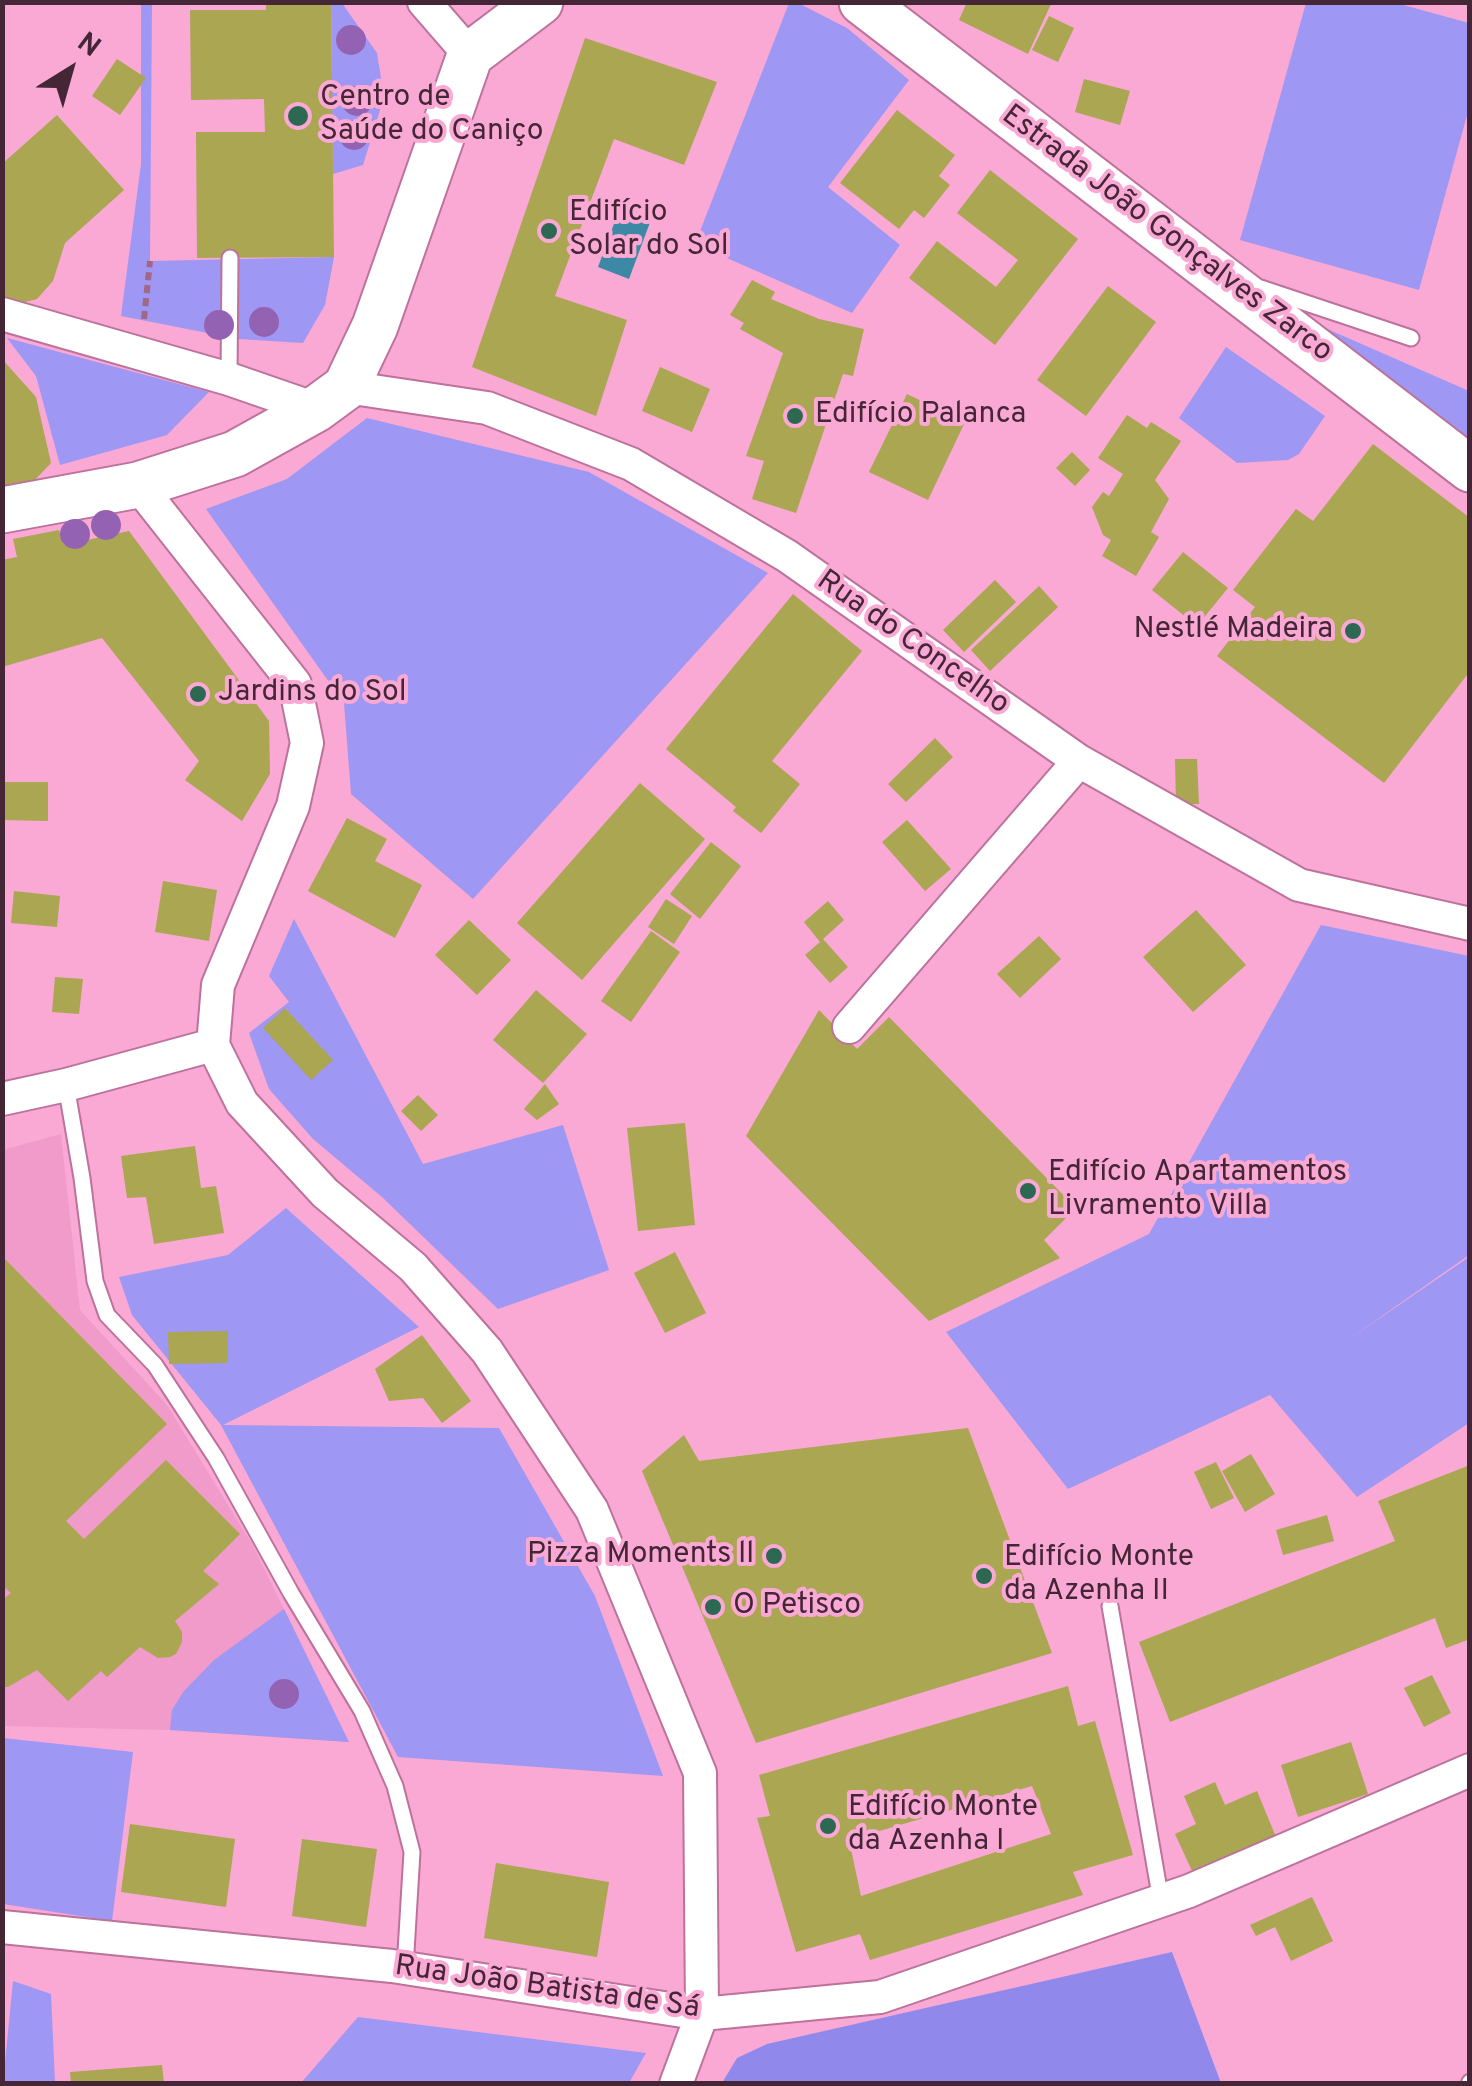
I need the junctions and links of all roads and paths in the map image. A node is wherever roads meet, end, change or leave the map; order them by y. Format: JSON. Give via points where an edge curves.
{"nodes":[{"id":1,"x":424,"y":2,"type":"edge"},
{"id":2,"x":540,"y":2,"type":"edge"},
{"id":3,"x":862,"y":2,"type":"edge"},
{"id":4,"x":470,"y":55,"type":"junction"},
{"id":5,"x":230,"y":258,"type":"dead end"},
{"id":6,"x":150,"y":261,"type":"dead end"},
{"id":7,"x":1223,"y":278,"type":"junction"},
{"id":8,"x":2,"y":314,"type":"edge"},
{"id":9,"x":1412,"y":338,"type":"dead end"},
{"id":10,"x":140,"y":353,"type":"junction"},
{"id":11,"x":229,"y":378,"type":"junction"},
{"id":12,"x":331,"y":398,"type":"junction"},
{"id":13,"x":1470,"y":469,"type":"edge"},
{"id":14,"x":138,"y":485,"type":"junction"},
{"id":15,"x":2,"y":510,"type":"edge"},
{"id":16,"x":1080,"y":762,"type":"junction"},
{"id":17,"x":1470,"y":924,"type":"edge"},
{"id":18,"x":849,"y":1027,"type":"dead end"},
{"id":19,"x":213,"y":1045,"type":"junction"},
{"id":20,"x":66,"y":1086,"type":"junction"},
{"id":21,"x":2,"y":1099,"type":"edge"},
{"id":22,"x":1110,"y":1606,"type":"dead end"},
{"id":23,"x":1470,"y":1770,"type":"edge"},
{"id":24,"x":1161,"y":1901,"type":"junction"},
{"id":25,"x":2,"y":1927,"type":"edge"},
{"id":26,"x":405,"y":1968,"type":"junction"},
{"id":27,"x":702,"y":2014,"type":"junction"},
{"id":28,"x":676,"y":2084,"type":"edge"}],
"edges":[{"from":1,"to":4,"type":"street"},
{"from":2,"to":4,"type":"street"},
{"from":3,"to":7,"type":"street","name":"Estrada João Gonçalves Zarco"},
{"from":4,"to":12,"type":"street","via":[[375,326]]},
{"from":5,"to":11,"type":"lane"},
{"from":6,"to":10,"type":"path"},
{"from":7,"to":9,"type":"lane"},
{"from":7,"to":13,"type":"street","name":"Estrada João Gonçalves Zarco"},
{"from":8,"to":10,"type":"street","name":"Rua do Concelho"},
{"from":10,"to":11,"type":"street","name":"Rua do Concelho"},
{"from":11,"to":12,"type":"street","name":"Rua do Concelho"},
{"from":12,"to":14,"type":"street","via":[[234,454]]},
{"from":12,"to":16,"type":"street","name":"Rua do Concelho","via":[[487,408],[631,464],[787,556]]},
{"from":14,"to":15,"type":"street"},
{"from":14,"to":19,"type":"street","via":[[294,684],[307,743],[293,806],[218,985]]},
{"from":16,"to":17,"type":"street","name":"Rua do Concelho","via":[[1299,885]]},
{"from":16,"to":18,"type":"street"},
{"from":19,"to":20,"type":"street"},
{"from":19,"to":27,"type":"street","via":[[242,1103],[324,1193],[413,1267],[487,1351],[592,1510],[700,1773]]},
{"from":20,"to":21,"type":"street"},
{"from":20,"to":26,"type":"lane","via":[[94,1281],[107,1316],[155,1364],[216,1458],[362,1711],[395,1786],[412,1852]]},
{"from":22,"to":24,"type":"lane"},
{"from":23,"to":24,"type":"street","name":"Rua João Batista de Sá"},
{"from":24,"to":27,"type":"street","name":"Rua João Batista de Sá","via":[[880,1997]]},
{"from":25,"to":26,"type":"street","name":"Rua João Batista de Sá"},
{"from":26,"to":27,"type":"street","name":"Rua João Batista de Sá"},
{"from":27,"to":28,"type":"street"}]}
